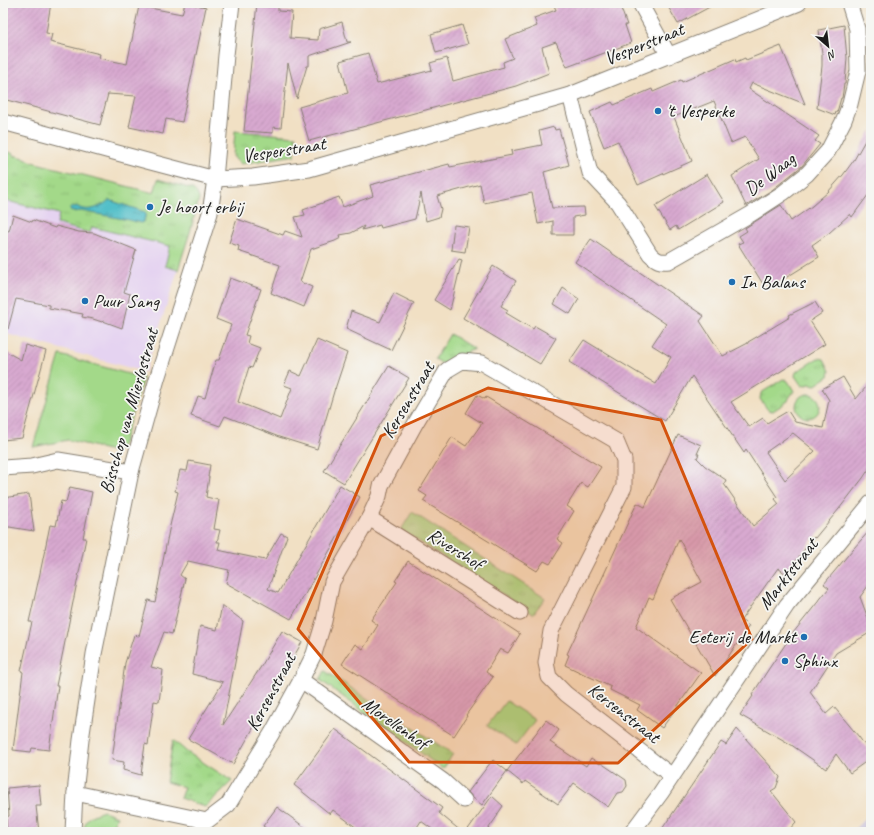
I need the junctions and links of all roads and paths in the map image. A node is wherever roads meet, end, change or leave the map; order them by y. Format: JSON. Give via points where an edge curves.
{"nodes":[{"id":1,"x":232,"y":3,"type":"edge"},
{"id":2,"x":640,"y":3,"type":"edge"},
{"id":3,"x":799,"y":3,"type":"edge"},
{"id":4,"x":849,"y":3,"type":"edge"},
{"id":5,"x":669,"y":56,"type":"junction"},
{"id":6,"x":570,"y":95,"type":"junction"},
{"id":7,"x":3,"y":122,"type":"edge"},
{"id":8,"x":215,"y":178,"type":"junction"},
{"id":9,"x":3,"y":468,"type":"edge"},
{"id":10,"x":130,"y":472,"type":"junction"},
{"id":11,"x":871,"y":502,"type":"edge"},
{"id":12,"x":369,"y":518,"type":"junction"},
{"id":13,"x":520,"y":613,"type":"dead end"},
{"id":14,"x":301,"y":680,"type":"junction"},
{"id":15,"x":672,"y":776,"type":"junction"},
{"id":16,"x":75,"y":793,"type":"junction"},
{"id":17,"x":464,"y":800,"type":"dead end"},
{"id":18,"x":207,"y":826,"type":"edge"},
{"id":19,"x":73,"y":832,"type":"edge"},
{"id":20,"x":632,"y":832,"type":"edge"}],
"edges":[{"from":1,"to":8,"type":"street","name":"Bisschop van Mierlostraat"},
{"from":2,"to":5,"type":"street"},
{"from":3,"to":5,"type":"street","name":"Vesperstraat"},
{"from":4,"to":6,"type":"street","name":"De Waag","via":[[857,29],[858,71],[850,104],[828,151],[807,174],[783,193],[669,261],[656,260],[650,254],[618,203],[590,173]]},
{"from":5,"to":6,"type":"street","name":"Vesperstraat"},
{"from":6,"to":8,"type":"street","name":"Vesperstraat","via":[[309,169],[253,177]]},
{"from":7,"to":8,"type":"street","name":"Vesperstraat"},
{"from":8,"to":10,"type":"street","name":"Bisschop van Mierlostraat","via":[[210,213]]},
{"from":9,"to":10,"type":"street","via":[[32,466],[58,460]]},
{"from":10,"to":16,"type":"street","name":"Bisschop van Mierlostraat","via":[[94,654]]},
{"from":11,"to":15,"type":"street","name":"Marktstraat","via":[[787,605]]},
{"from":12,"to":13,"type":"street","name":"Rivershof"},
{"from":12,"to":14,"type":"street","name":"Kersenstraat","via":[[332,582],[314,654]]},
{"from":12,"to":15,"type":"street","name":"Kersenstraat","via":[[381,486],[434,391],[447,370],[462,361],[482,363],[616,441],[624,460],[624,487],[551,631],[546,663],[548,677],[566,694]]},
{"from":14,"to":17,"type":"street","name":"Morellenhof","via":[[443,781]]},
{"from":14,"to":18,"type":"street","name":"Kersenstraat","via":[[228,805]]},
{"from":15,"to":20,"type":"street","name":"Marktstraat"},
{"from":16,"to":18,"type":"street","name":"Kersenstraat"},
{"from":16,"to":19,"type":"street","name":"Bisschop van Mierlostraat"}]}
